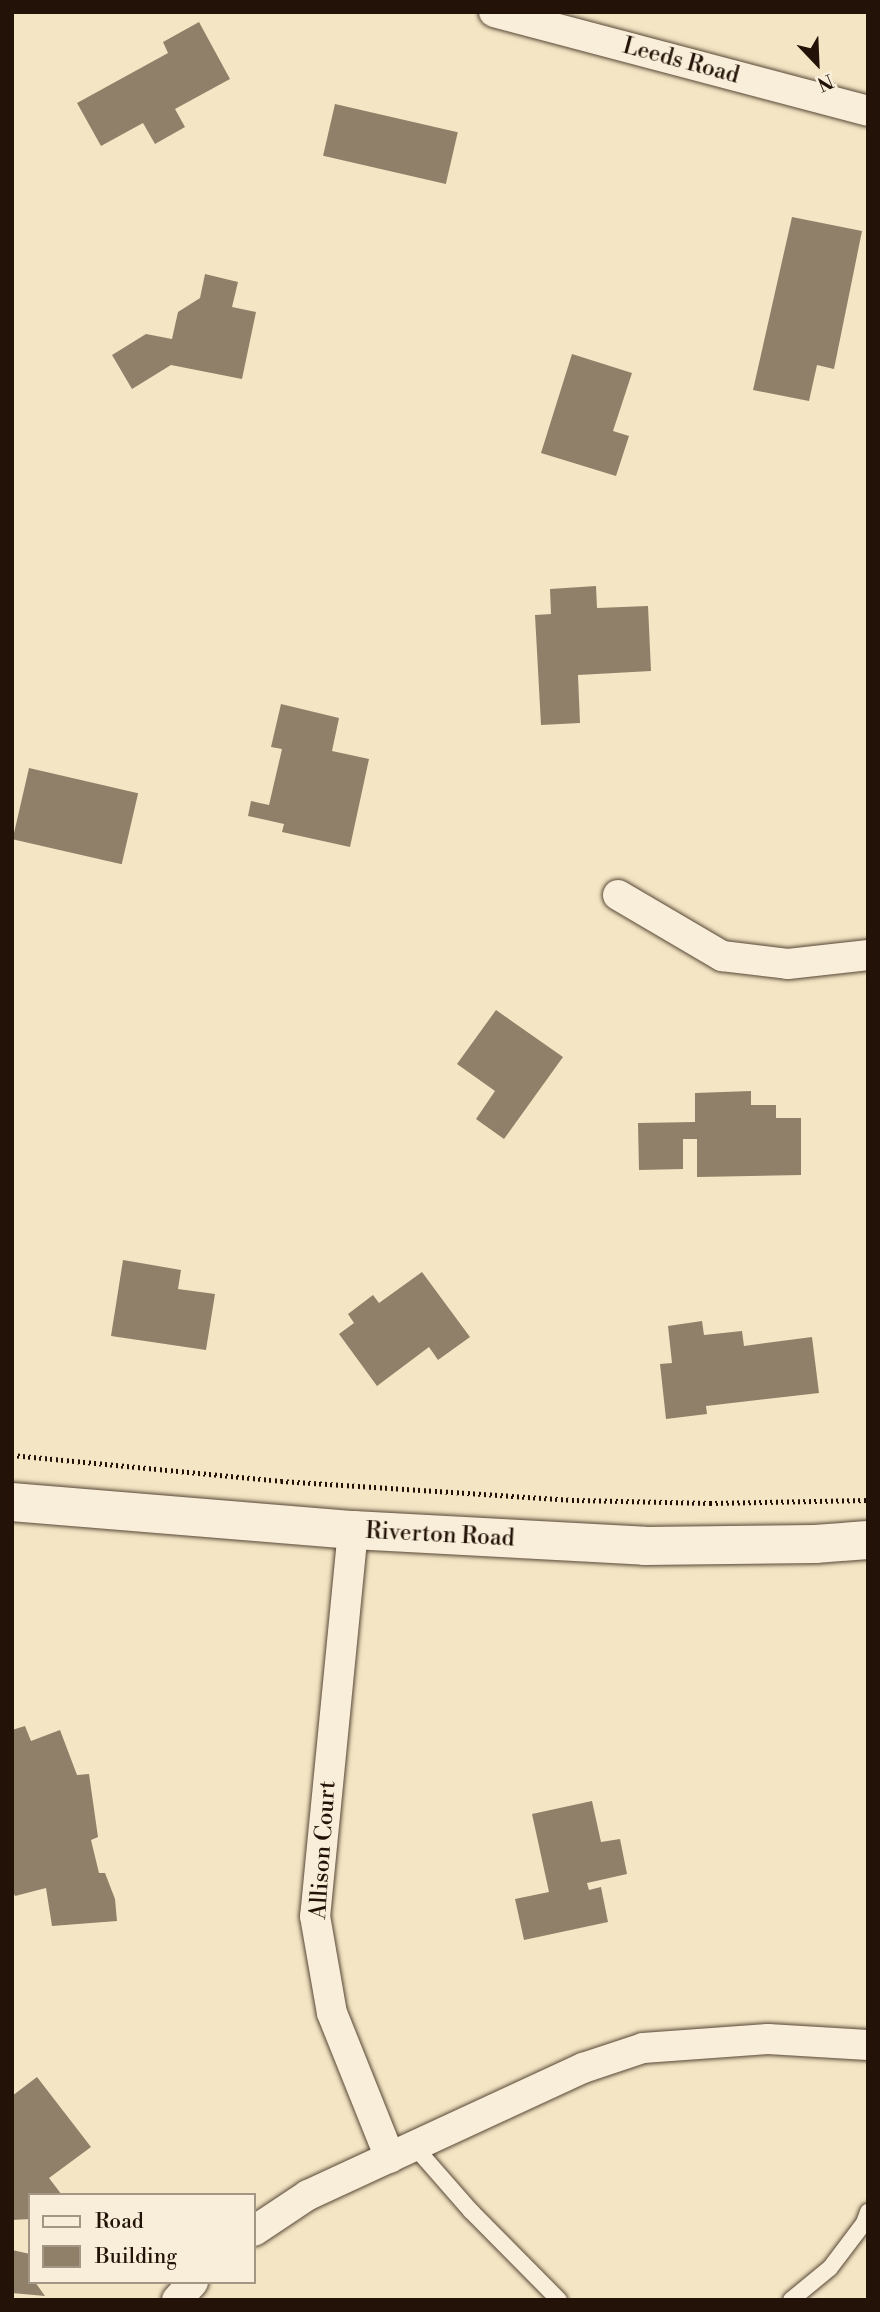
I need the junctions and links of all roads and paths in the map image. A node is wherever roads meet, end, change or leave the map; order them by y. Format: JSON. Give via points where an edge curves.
{"nodes":[{"id":1,"x":494,"y":12,"type":"edge"},
{"id":2,"x":580,"y":23,"type":"edge"},
{"id":3,"x":868,"y":111,"type":"edge"},
{"id":4,"x":618,"y":895,"type":"dead end"},
{"id":5,"x":868,"y":955,"type":"edge"},
{"id":6,"x":12,"y":1455,"type":"edge"},
{"id":7,"x":868,"y":1500,"type":"edge"},
{"id":8,"x":12,"y":1502,"type":"edge"},
{"id":9,"x":352,"y":1530,"type":"junction"},
{"id":10,"x":868,"y":1540,"type":"edge"},
{"id":11,"x":868,"y":2045,"type":"edge"},
{"id":12,"x":402,"y":2152,"type":"junction"},
{"id":13,"x":868,"y":2212,"type":"edge"},
{"id":14,"x":256,"y":2230,"type":"edge"},
{"id":15,"x":191,"y":2284,"type":"edge"},
{"id":16,"x":177,"y":2300,"type":"edge"},
{"id":17,"x":559,"y":2300,"type":"edge"},
{"id":18,"x":791,"y":2300,"type":"edge"}],
"edges":[{"from":1,"to":2,"type":"street","name":"Leeds Road"},
{"from":2,"to":3,"type":"street","name":"Leeds Road"},
{"from":4,"to":5,"type":"street","via":[[722,956],[788,964]]},
{"from":6,"to":7,"type":"path","via":[[281,1480],[577,1500]]},
{"from":8,"to":9,"type":"main road","name":"Riverton Road"},
{"from":9,"to":10,"type":"main road","name":"Riverton Road","via":[[645,1546]]},
{"from":9,"to":12,"type":"street","name":"Allison Court","via":[[315,1916],[332,2013]]},
{"from":11,"to":12,"type":"street","via":[[768,2039],[643,2048],[583,2068]]},
{"from":12,"to":14,"type":"street","via":[[308,2195]]},
{"from":12,"to":17,"type":"lane"},
{"from":13,"to":18,"type":"lane","via":[[830,2268]]},
{"from":15,"to":16,"type":"street"}]}
